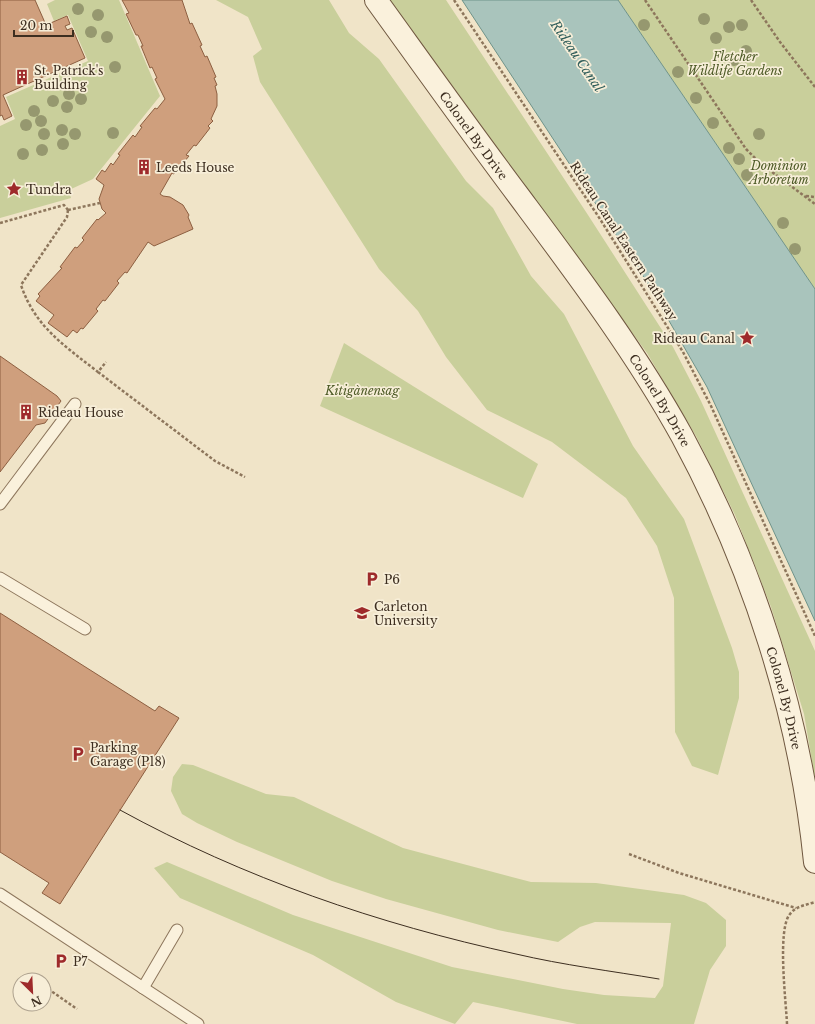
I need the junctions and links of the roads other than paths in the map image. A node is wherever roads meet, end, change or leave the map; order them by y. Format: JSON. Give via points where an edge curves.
{"nodes":[{"id":1,"x":376,"y":0,"type":"edge"},
{"id":2,"x":75,"y":404,"type":"dead end"},
{"id":3,"x":0,"y":504,"type":"edge"},
{"id":4,"x":0,"y":578,"type":"edge"},
{"id":5,"x":85,"y":629,"type":"dead end"},
{"id":6,"x":815,"y":862,"type":"edge"},
{"id":7,"x":0,"y":894,"type":"edge"},
{"id":8,"x":177,"y":930,"type":"dead end"},
{"id":9,"x":143,"y":988,"type":"junction"},
{"id":10,"x":198,"y":1024,"type":"edge"}],
"edges":[{"from":1,"to":6,"type":"main road","name":"Colonel By Drive","via":[[617,330],[695,462],[736,549],[776,664],[800,758]]},
{"from":2,"to":3,"type":"lane"},
{"from":4,"to":5,"type":"lane"},
{"from":7,"to":9,"type":"lane"},
{"from":8,"to":9,"type":"lane"},
{"from":9,"to":10,"type":"lane"}]}
